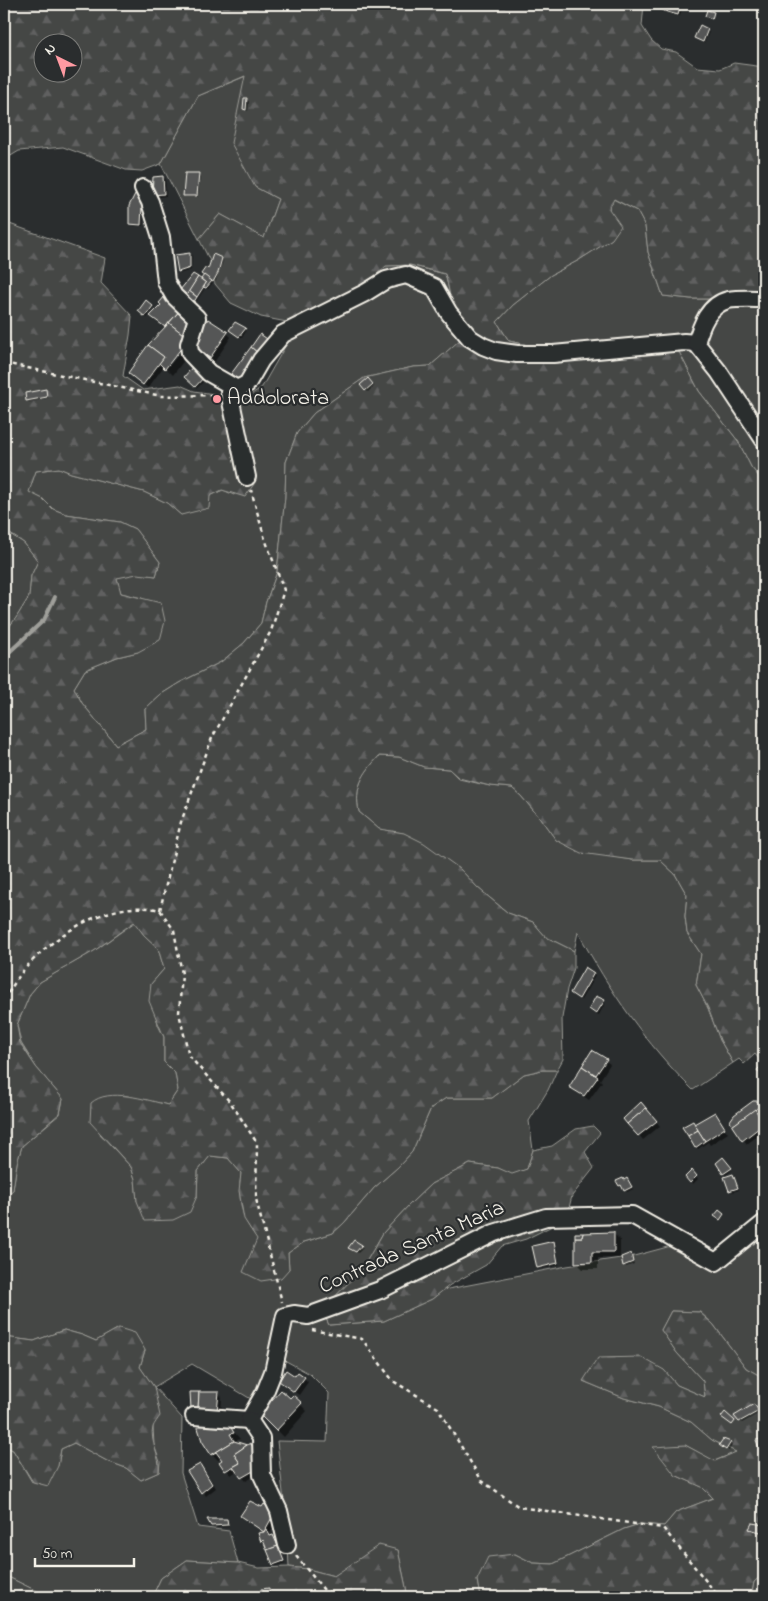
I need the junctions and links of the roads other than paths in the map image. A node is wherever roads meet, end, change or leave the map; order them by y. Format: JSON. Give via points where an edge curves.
{"nodes":[{"id":1,"x":143,"y":188,"type":"dead end"},
{"id":2,"x":764,"y":299,"type":"edge"},
{"id":3,"x":696,"y":343,"type":"junction"},
{"id":4,"x":229,"y":392,"type":"road end"},
{"id":5,"x":764,"y":440,"type":"edge"},
{"id":6,"x":247,"y":477,"type":"road end"},
{"id":7,"x":764,"y":1223,"type":"edge"},
{"id":8,"x":194,"y":1416,"type":"dead end"},
{"id":9,"x":249,"y":1420,"type":"junction"},
{"id":10,"x":287,"y":1545,"type":"road end"}],
"edges":[{"from":1,"to":3,"type":"street","via":[[161,237],[166,282],[174,296],[197,318],[189,344],[190,353],[209,373],[236,389],[247,384],[261,360],[283,334],[386,280],[406,275],[434,287],[449,313],[470,338],[496,351],[553,354]]},
{"from":2,"to":3,"type":"street","via":[[727,300],[712,310],[701,324]]},
{"from":3,"to":5,"type":"street"},
{"from":4,"to":6,"type":"street"},
{"from":7,"to":9,"type":"street","name":"Contrada Santa Maria","via":[[716,1262],[632,1215],[546,1217],[494,1233],[380,1290],[308,1316],[285,1316],[273,1372]]},
{"from":8,"to":9,"type":"street"},
{"from":9,"to":10,"type":"street","via":[[261,1438],[262,1475],[279,1511]]}]}
